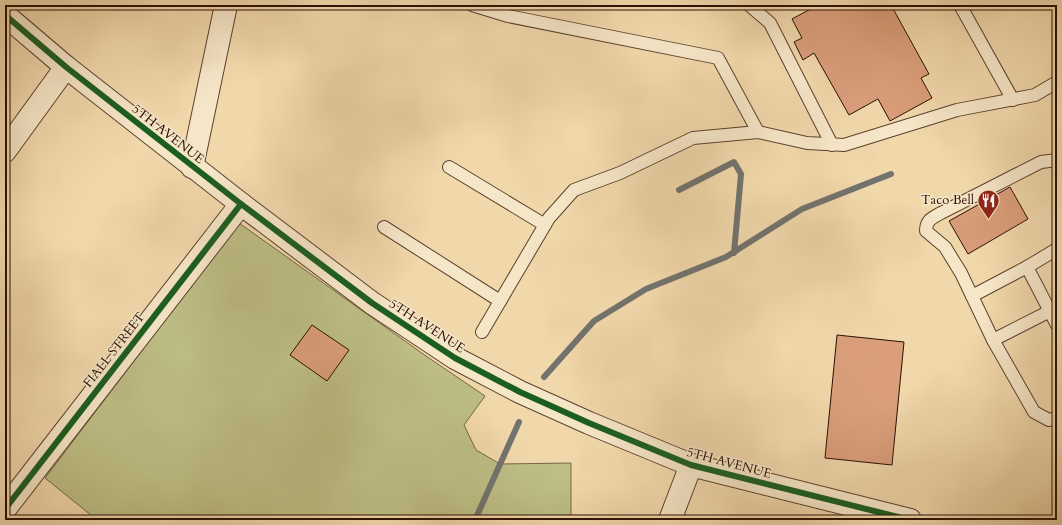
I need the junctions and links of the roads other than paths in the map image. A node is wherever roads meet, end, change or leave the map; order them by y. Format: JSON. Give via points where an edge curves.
{"nodes":[{"id":1,"x":226,"y":5,"type":"edge"},
{"id":2,"x":472,"y":5,"type":"edge"},
{"id":3,"x":749,"y":5,"type":"edge"},
{"id":4,"x":960,"y":5,"type":"edge"},
{"id":5,"x":509,"y":11,"type":"edge"},
{"id":6,"x":5,"y":15,"type":"edge"},
{"id":7,"x":66,"y":67,"type":"junction"},
{"id":8,"x":1057,"y":82,"type":"edge"},
{"id":9,"x":1012,"y":100,"type":"junction"},
{"id":10,"x":758,"y":132,"type":"junction"},
{"id":11,"x":832,"y":145,"type":"junction"},
{"id":12,"x":5,"y":151,"type":"edge"},
{"id":13,"x":1057,"y":160,"type":"edge"},
{"id":14,"x":192,"y":167,"type":"junction"},
{"id":15,"x":449,"y":167,"type":"dead end"},
{"id":16,"x":240,"y":204,"type":"junction"},
{"id":17,"x":545,"y":225,"type":"junction"},
{"id":18,"x":384,"y":227,"type":"dead end"},
{"id":19,"x":1057,"y":249,"type":"edge"},
{"id":20,"x":1026,"y":267,"type":"junction"},
{"id":21,"x":972,"y":296,"type":"junction"},
{"id":22,"x":500,"y":301,"type":"junction"},
{"id":23,"x":1054,"y":309,"type":"edge"},
{"id":24,"x":1057,"y":325,"type":"edge"},
{"id":25,"x":482,"y":332,"type":"dead end"},
{"id":26,"x":993,"y":340,"type":"junction"},
{"id":27,"x":1057,"y":418,"type":"edge"},
{"id":28,"x":691,"y":465,"type":"junction"},
{"id":29,"x":5,"y":509,"type":"edge"},
{"id":30,"x":670,"y":520,"type":"edge"},
{"id":31,"x":910,"y":520,"type":"edge"}],
"edges":[{"from":1,"to":14,"type":"street"},
{"from":2,"to":5,"type":"lane"},
{"from":3,"to":11,"type":"lane","via":[[770,23]]},
{"from":4,"to":9,"type":"lane"},
{"from":5,"to":10,"type":"lane","via":[[718,58]]},
{"from":6,"to":7,"type":"street","name":"5TH AVENUE"},
{"from":7,"to":12,"type":"street"},
{"from":7,"to":14,"type":"street","name":"5TH AVENUE"},
{"from":8,"to":9,"type":"lane","via":[[1035,95]]},
{"from":9,"to":11,"type":"lane","via":[[957,110],[844,145]]},
{"from":10,"to":11,"type":"lane","via":[[807,143]]},
{"from":10,"to":17,"type":"lane","via":[[692,138],[620,173],[574,190]]},
{"from":13,"to":21,"type":"lane","via":[[1042,162],[941,213],[926,225],[926,231],[945,247]]},
{"from":14,"to":16,"type":"street","name":"5TH AVENUE"},
{"from":15,"to":17,"type":"lane"},
{"from":16,"to":28,"type":"street","name":"5TH AVENUE","via":[[372,302],[455,358],[527,395]]},
{"from":16,"to":29,"type":"street","name":"FIALL STREET"},
{"from":17,"to":22,"type":"lane"},
{"from":18,"to":22,"type":"lane"},
{"from":19,"to":20,"type":"lane"},
{"from":20,"to":21,"type":"lane"},
{"from":20,"to":23,"type":"lane"},
{"from":21,"to":26,"type":"lane"},
{"from":22,"to":25,"type":"lane"},
{"from":23,"to":24,"type":"lane"},
{"from":23,"to":26,"type":"lane"},
{"from":26,"to":27,"type":"lane","via":[[1034,412],[1049,420]]},
{"from":28,"to":30,"type":"street","name":"5TH AVENUE"},
{"from":28,"to":31,"type":"street","name":"5TH AVENUE"}]}
